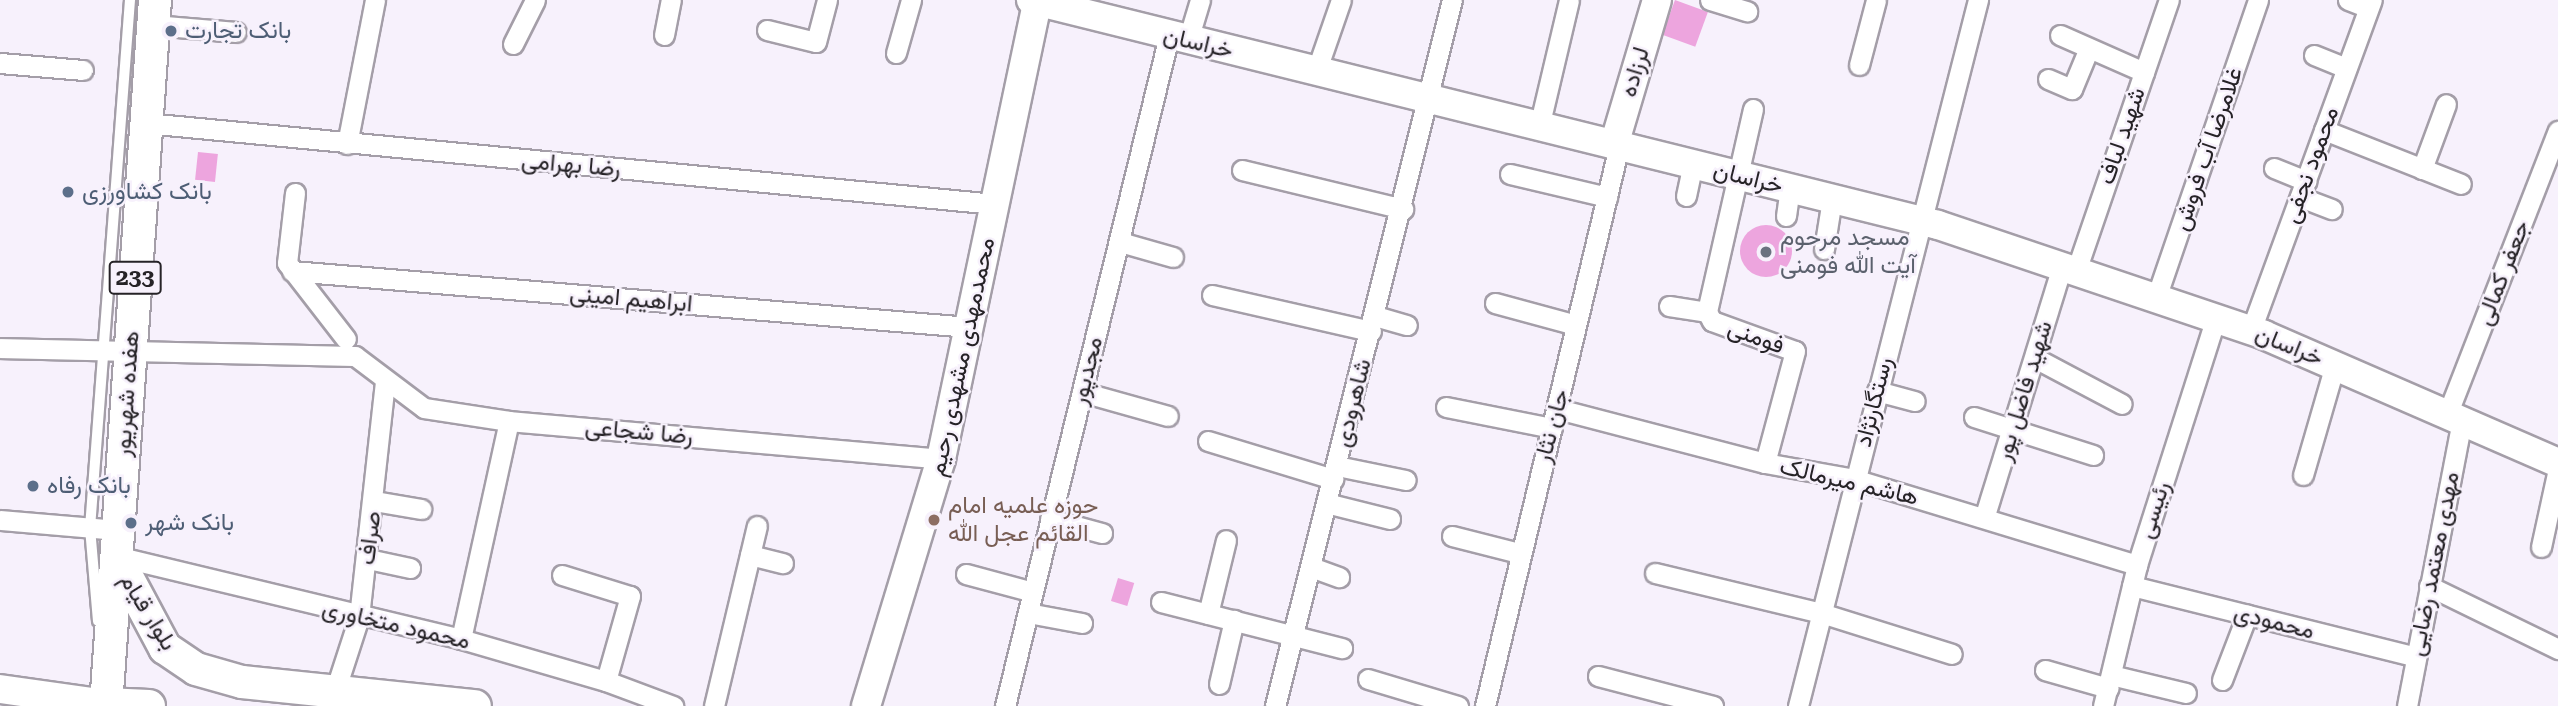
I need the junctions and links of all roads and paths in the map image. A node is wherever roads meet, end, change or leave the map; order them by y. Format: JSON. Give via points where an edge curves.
{"nodes":[{"id":1,"x":130,"y":0,"type":"edge"},
{"id":2,"x":375,"y":0,"type":"edge"},
{"id":3,"x":671,"y":0,"type":"edge"},
{"id":4,"x":827,"y":0,"type":"edge"},
{"id":5,"x":911,"y":0,"type":"edge"},
{"id":6,"x":1200,"y":0,"type":"edge"},
{"id":7,"x":1341,"y":0,"type":"edge"},
{"id":8,"x":1452,"y":0,"type":"edge"},
{"id":9,"x":1569,"y":0,"type":"edge"},
{"id":10,"x":1657,"y":0,"type":"edge"},
{"id":11,"x":1710,"y":0,"type":"edge"},
{"id":12,"x":1876,"y":0,"type":"edge"},
{"id":13,"x":1978,"y":0,"type":"edge"},
{"id":14,"x":2169,"y":0,"type":"edge"},
{"id":15,"x":2258,"y":0,"type":"edge"},
{"id":16,"x":2347,"y":0,"type":"edge"},
{"id":17,"x":529,"y":1,"type":"edge"},
{"id":18,"x":1034,"y":1,"type":"edge"},
{"id":19,"x":2371,"y":4,"type":"edge"},
{"id":20,"x":1099,"y":9,"type":"edge"},
{"id":21,"x":1747,"y":11,"type":"dead end"},
{"id":22,"x":155,"y":12,"type":"edge"},
{"id":23,"x":767,"y":30,"type":"dead end"},
{"id":24,"x":236,"y":32,"type":"dead end"},
{"id":25,"x":664,"y":35,"type":"dead end"},
{"id":26,"x":2060,"y":35,"type":"dead end"},
{"id":27,"x":1178,"y":38,"type":"junction"},
{"id":28,"x":513,"y":44,"type":"dead end"},
{"id":29,"x":2089,"y":48,"type":"junction"},
{"id":30,"x":896,"y":53,"type":"dead end"},
{"id":31,"x":2314,"y":55,"type":"dead end"},
{"id":32,"x":0,"y":63,"type":"edge"},
{"id":33,"x":1859,"y":65,"type":"dead end"},
{"id":34,"x":2347,"y":68,"type":"junction"},
{"id":35,"x":83,"y":70,"type":"dead end"},
{"id":36,"x":1316,"y":72,"type":"junction"},
{"id":37,"x":2144,"y":72,"type":"junction"},
{"id":38,"x":2048,"y":79,"type":"dead end"},
{"id":39,"x":1430,"y":100,"type":"junction"},
{"id":40,"x":2446,"y":104,"type":"dead end"},
{"id":41,"x":1753,"y":109,"type":"dead end"},
{"id":42,"x":146,"y":123,"type":"junction"},
{"id":43,"x":1539,"y":127,"type":"junction"},
{"id":44,"x":2324,"y":130,"type":"junction"},
{"id":45,"x":2558,"y":131,"type":"edge"},
{"id":46,"x":347,"y":144,"type":"junction"},
{"id":47,"x":1616,"y":145,"type":"junction"},
{"id":48,"x":1692,"y":164,"type":"junction"},
{"id":49,"x":2274,"y":168,"type":"dead end"},
{"id":50,"x":2422,"y":169,"type":"junction"},
{"id":51,"x":1242,"y":170,"type":"dead end"},
{"id":52,"x":1510,"y":174,"type":"dead end"},
{"id":53,"x":1738,"y":175,"type":"junction"},
{"id":54,"x":2462,"y":184,"type":"dead end"},
{"id":55,"x":1790,"y":188,"type":"junction"},
{"id":56,"x":2303,"y":189,"type":"junction"},
{"id":57,"x":295,"y":193,"type":"dead end"},
{"id":58,"x":1686,"y":196,"type":"dead end"},
{"id":59,"x":1606,"y":197,"type":"junction"},
{"id":60,"x":1832,"y":199,"type":"junction"},
{"id":61,"x":995,"y":204,"type":"junction"},
{"id":62,"x":1403,"y":209,"type":"junction"},
{"id":63,"x":2332,"y":209,"type":"dead end"},
{"id":64,"x":1786,"y":216,"type":"dead end"},
{"id":65,"x":1920,"y":221,"type":"junction"},
{"id":66,"x":1120,"y":242,"type":"junction"},
{"id":67,"x":1824,"y":249,"type":"dead end"},
{"id":68,"x":1173,"y":257,"type":"dead end"},
{"id":69,"x":2069,"y":269,"type":"junction"},
{"id":70,"x":292,"y":271,"type":"junction"},
{"id":71,"x":1212,"y":295,"type":"dead end"},
{"id":72,"x":2156,"y":298,"type":"junction"},
{"id":73,"x":1494,"y":303,"type":"dead end"},
{"id":74,"x":1669,"y":306,"type":"dead end"},
{"id":75,"x":1707,"y":312,"type":"junction"},
{"id":76,"x":2216,"y":317,"type":"junction"},
{"id":77,"x":1373,"y":324,"type":"junction"},
{"id":78,"x":1576,"y":325,"type":"junction"},
{"id":79,"x":1407,"y":326,"type":"dead end"},
{"id":80,"x":970,"y":327,"type":"junction"},
{"id":81,"x":2251,"y":330,"type":"junction"},
{"id":82,"x":350,"y":347,"type":"junction"},
{"id":83,"x":0,"y":348,"type":"edge"},
{"id":84,"x":116,"y":352,"type":"junction"},
{"id":85,"x":2035,"y":358,"type":"junction"},
{"id":86,"x":2335,"y":365,"type":"junction"},
{"id":87,"x":385,"y":381,"type":"junction"},
{"id":88,"x":1877,"y":391,"type":"junction"},
{"id":89,"x":1082,"y":392,"type":"junction"},
{"id":90,"x":1916,"y":401,"type":"dead end"},
{"id":91,"x":2122,"y":404,"type":"dead end"},
{"id":92,"x":1446,"y":407,"type":"dead end"},
{"id":93,"x":1168,"y":416,"type":"dead end"},
{"id":94,"x":1973,"y":417,"type":"dead end"},
{"id":95,"x":2455,"y":418,"type":"junction"},
{"id":96,"x":1555,"y":419,"type":"junction"},
{"id":97,"x":509,"y":421,"type":"junction"},
{"id":98,"x":2013,"y":431,"type":"junction"},
{"id":99,"x":1208,"y":441,"type":"dead end"},
{"id":100,"x":2093,"y":456,"type":"dead end"},
{"id":101,"x":941,"y":459,"type":"junction"},
{"id":102,"x":1765,"y":463,"type":"junction"},
{"id":103,"x":2558,"y":463,"type":"edge"},
{"id":104,"x":2558,"y":469,"type":"edge"},
{"id":105,"x":1335,"y":472,"type":"junction"},
{"id":106,"x":2303,"y":475,"type":"dead end"},
{"id":107,"x":1854,"y":479,"type":"junction"},
{"id":108,"x":1406,"y":480,"type":"dead end"},
{"id":109,"x":374,"y":501,"type":"junction"},
{"id":110,"x":1326,"y":503,"type":"junction"},
{"id":111,"x":421,"y":509,"type":"dead end"},
{"id":112,"x":1985,"y":515,"type":"junction"},
{"id":113,"x":1050,"y":519,"type":"junction"},
{"id":114,"x":1390,"y":519,"type":"dead end"},
{"id":115,"x":0,"y":520,"type":"edge"},
{"id":116,"x":757,"y":526,"type":"dead end"},
{"id":117,"x":1102,"y":533,"type":"dead end"},
{"id":118,"x":1451,"y":536,"type":"dead end"},
{"id":119,"x":108,"y":538,"type":"junction"},
{"id":120,"x":1226,"y":540,"type":"dead end"},
{"id":121,"x":2541,"y":547,"type":"dead end"},
{"id":122,"x":1519,"y":553,"type":"junction"},
{"id":123,"x":750,"y":555,"type":"junction"},
{"id":124,"x":368,"y":559,"type":"junction"},
{"id":125,"x":783,"y":563,"type":"dead end"},
{"id":126,"x":2137,"y":565,"type":"junction"},
{"id":127,"x":1311,"y":567,"type":"junction"},
{"id":128,"x":411,"y":569,"type":"dead end"},
{"id":129,"x":1655,"y":573,"type":"dead end"},
{"id":130,"x":967,"y":574,"type":"dead end"},
{"id":131,"x":562,"y":575,"type":"dead end"},
{"id":132,"x":1339,"y":577,"type":"dead end"},
{"id":133,"x":2132,"y":586,"type":"junction"},
{"id":134,"x":2429,"y":586,"type":"junction"},
{"id":135,"x":1033,"y":592,"type":"junction"},
{"id":136,"x":1161,"y":602,"type":"dead end"},
{"id":137,"x":1818,"y":612,"type":"junction"},
{"id":138,"x":1028,"y":613,"type":"junction"},
{"id":139,"x":1208,"y":614,"type":"junction"},
{"id":140,"x":2246,"y":615,"type":"junction"},
{"id":141,"x":359,"y":617,"type":"junction"},
{"id":142,"x":1234,"y":620,"type":"junction"},
{"id":143,"x":1082,"y":624,"type":"dead end"},
{"id":144,"x":1293,"y":635,"type":"junction"},
{"id":145,"x":461,"y":639,"type":"junction"},
{"id":146,"x":1342,"y":648,"type":"dead end"},
{"id":147,"x":2558,"y":649,"type":"edge"},
{"id":148,"x":1952,"y":654,"type":"dead end"},
{"id":149,"x":2416,"y":657,"type":"junction"},
{"id":150,"x":2045,"y":670,"type":"dead end"},
{"id":151,"x":1598,"y":676,"type":"dead end"},
{"id":152,"x":1368,"y":680,"type":"dead end"},
{"id":153,"x":2222,"y":680,"type":"dead end"},
{"id":154,"x":606,"y":681,"type":"junction"},
{"id":155,"x":242,"y":682,"type":"junction"},
{"id":156,"x":1219,"y":684,"type":"dead end"},
{"id":157,"x":0,"y":689,"type":"edge"},
{"id":158,"x":2107,"y":690,"type":"edge"},
{"id":159,"x":335,"y":691,"type":"junction"},
{"id":160,"x":2186,"y":693,"type":"dead end"},
{"id":161,"x":104,"y":705,"type":"edge"},
{"id":162,"x":149,"y":706,"type":"edge"},
{"id":163,"x":394,"y":706,"type":"edge"},
{"id":164,"x":475,"y":706,"type":"edge"},
{"id":165,"x":673,"y":706,"type":"edge"},
{"id":166,"x":715,"y":706,"type":"edge"},
{"id":167,"x":866,"y":706,"type":"edge"},
{"id":168,"x":1005,"y":706,"type":"edge"},
{"id":169,"x":1275,"y":706,"type":"edge"},
{"id":170,"x":1458,"y":706,"type":"edge"},
{"id":171,"x":1485,"y":706,"type":"edge"},
{"id":172,"x":1713,"y":706,"type":"edge"},
{"id":173,"x":1798,"y":706,"type":"edge"},
{"id":174,"x":2407,"y":706,"type":"edge"}],
"edges":[{"from":1,"to":84,"type":"lane"},
{"from":2,"to":46,"type":"street"},
{"from":3,"to":25,"type":"street"},
{"from":4,"to":23,"type":"street","via":[[816,42]]},
{"from":5,"to":30,"type":"street"},
{"from":6,"to":27,"type":"street","name":"مجدپور"},
{"from":7,"to":36,"type":"street"},
{"from":8,"to":39,"type":"street","name":"شاهرودی"},
{"from":9,"to":43,"type":"street"},
{"from":10,"to":47,"type":"main road","name":"لرزاده"},
{"from":11,"to":21,"type":"street"},
{"from":12,"to":33,"type":"street"},
{"from":13,"to":65,"type":"street","name":"رستگارنژاد"},
{"from":14,"to":37,"type":"street","name":"شهید لباف"},
{"from":15,"to":72,"type":"street","name":"غلامرضا آب فروش"},
{"from":16,"to":19,"type":"street"},
{"from":17,"to":28,"type":"street"},
{"from":18,"to":20,"type":"main road","name":"خراسان"},
{"from":18,"to":61,"type":"main road","name":"محمدمهدی مشهدی رحیم"},
{"from":19,"to":34,"type":"street","name":"محمود نجفی"},
{"from":20,"to":27,"type":"main road","name":"خراسان"},
{"from":22,"to":24,"type":"street"},
{"from":22,"to":42,"type":"main road","name":"هفده شهریور","number":"233"},
{"from":26,"to":29,"type":"street"},
{"from":27,"to":36,"type":"main road","name":"خراسان"},
{"from":27,"to":66,"type":"street","name":"مجدپور"},
{"from":29,"to":37,"type":"street"},
{"from":29,"to":38,"type":"street","via":[[2072,89]]},
{"from":31,"to":34,"type":"street"},
{"from":32,"to":35,"type":"street"},
{"from":34,"to":44,"type":"street","name":"محمود نجفی"},
{"from":36,"to":39,"type":"main road","name":"خراسان"},
{"from":37,"to":69,"type":"street","name":"شهید لباف"},
{"from":39,"to":43,"type":"main road","name":"خراسان"},
{"from":39,"to":62,"type":"street","name":"شاهرودی"},
{"from":40,"to":50,"type":"street"},
{"from":41,"to":53,"type":"street","name":"فومنی"},
{"from":42,"to":46,"type":"street","name":"رضا بهرامی"},
{"from":42,"to":84,"type":"main road","name":"هفده شهریور","number":"233"},
{"from":43,"to":47,"type":"main road","name":"خراسان"},
{"from":44,"to":50,"type":"street"},
{"from":44,"to":56,"type":"street","name":"محمود نجفی"},
{"from":45,"to":95,"type":"street","name":"جعفر کمالی"},
{"from":46,"to":61,"type":"street","name":"رضا بهرامی"},
{"from":47,"to":48,"type":"main road","name":"خراسان"},
{"from":47,"to":59,"type":"street","name":"جان نثار"},
{"from":48,"to":53,"type":"main road","name":"خراسان"},
{"from":48,"to":58,"type":"street"},
{"from":49,"to":56,"type":"street"},
{"from":50,"to":54,"type":"street"},
{"from":51,"to":62,"type":"street"},
{"from":52,"to":59,"type":"street"},
{"from":53,"to":55,"type":"main road","name":"خراسان"},
{"from":53,"to":75,"type":"street","name":"فومنی"},
{"from":55,"to":60,"type":"main road","name":"خراسان"},
{"from":55,"to":64,"type":"street"},
{"from":56,"to":63,"type":"street"},
{"from":56,"to":81,"type":"street","name":"محمود نجفی"},
{"from":57,"to":70,"type":"street","via":[[287,263]]},
{"from":59,"to":78,"type":"street","name":"جان نثار"},
{"from":60,"to":65,"type":"main road","name":"خراسان"},
{"from":60,"to":67,"type":"street"},
{"from":61,"to":80,"type":"main road","name":"محمدمهدی مشهدی رحیم"},
{"from":62,"to":77,"type":"street","name":"شاهرودی"},
{"from":65,"to":69,"type":"main road","name":"خراسان"},
{"from":65,"to":88,"type":"street","name":"رستگارنژاد"},
{"from":66,"to":68,"type":"street"},
{"from":66,"to":89,"type":"street","name":"مجدپور"},
{"from":69,"to":72,"type":"main road","name":"خراسان"},
{"from":69,"to":85,"type":"street","name":"شهید فاضل پور"},
{"from":70,"to":80,"type":"street","name":"ابراهیم امینی"},
{"from":70,"to":82,"type":"street","name":"رضا شجاعی"},
{"from":71,"to":77,"type":"street"},
{"from":72,"to":76,"type":"main road","name":"خراسان"},
{"from":73,"to":78,"type":"street"},
{"from":74,"to":75,"type":"street"},
{"from":75,"to":102,"type":"street","name":"فومنی","via":[[1712,321],[1795,351]]},
{"from":76,"to":81,"type":"main road","name":"خراسان"},
{"from":76,"to":126,"type":"street","name":"رئیسی"},
{"from":77,"to":79,"type":"street"},
{"from":77,"to":105,"type":"street","name":"شاهرودی"},
{"from":78,"to":96,"type":"street","name":"جان نثار"},
{"from":80,"to":101,"type":"main road","name":"محمدمهدی مشهدی رحیم"},
{"from":81,"to":86,"type":"main road","name":"خراسان"},
{"from":82,"to":84,"type":"street"},
{"from":82,"to":87,"type":"street","name":"رضا شجاعی"},
{"from":83,"to":84,"type":"street"},
{"from":84,"to":119,"type":"main road","name":"هفده شهریور","number":"233"},
{"from":85,"to":91,"type":"street"},
{"from":85,"to":98,"type":"street","name":"شهید فاضل پور"},
{"from":86,"to":95,"type":"main road","name":"خراسان"},
{"from":86,"to":106,"type":"street"},
{"from":87,"to":97,"type":"street","name":"رضا شجاعی","via":[[424,408]]},
{"from":87,"to":109,"type":"street","name":"صراف"},
{"from":88,"to":90,"type":"street"},
{"from":88,"to":107,"type":"street","name":"رستگارنژاد"},
{"from":89,"to":93,"type":"street"},
{"from":89,"to":113,"type":"street","name":"مجدپور"},
{"from":92,"to":96,"type":"street","name":"هاشم میرمالک"},
{"from":94,"to":98,"type":"street"},
{"from":95,"to":103,"type":"main road","name":"خراسان"},
{"from":95,"to":134,"type":"street","name":"مهدی معتمد رضایی"},
{"from":96,"to":102,"type":"street","name":"هاشم میرمالک"},
{"from":96,"to":122,"type":"street","name":"جان نثار"},
{"from":97,"to":101,"type":"street","name":"رضا شجاعی"},
{"from":97,"to":145,"type":"street"},
{"from":98,"to":100,"type":"street"},
{"from":98,"to":112,"type":"street","name":"شهید فاضل پور"},
{"from":99,"to":105,"type":"street"},
{"from":101,"to":167,"type":"main road","name":"محمدمهدی مشهدی رحیم"},
{"from":102,"to":107,"type":"street","name":"هاشم میرمالک"},
{"from":104,"to":121,"type":"street"},
{"from":105,"to":108,"type":"street"},
{"from":105,"to":110,"type":"street","name":"شاهرودی"},
{"from":107,"to":112,"type":"street","name":"هاشم میرمالک"},
{"from":107,"to":137,"type":"street","name":"رستگارنژاد"},
{"from":109,"to":111,"type":"street"},
{"from":109,"to":124,"type":"street","name":"صراف"},
{"from":110,"to":114,"type":"street"},
{"from":110,"to":127,"type":"street","name":"شاهرودی"},
{"from":112,"to":126,"type":"street","name":"هاشم میرمالک"},
{"from":113,"to":117,"type":"street"},
{"from":113,"to":135,"type":"street","name":"مجدپور"},
{"from":115,"to":119,"type":"street","name":"محمود متخاوری"},
{"from":116,"to":123,"type":"street"},
{"from":118,"to":122,"type":"street"},
{"from":119,"to":141,"type":"street","name":"محمود متخاوری"},
{"from":119,"to":155,"type":"main road","name":"بلوار قیام","via":[[137,603],[165,648],[196,669]]},
{"from":119,"to":161,"type":"main road","name":"هفده شهریور","number":"233"},
{"from":120,"to":139,"type":"street"},
{"from":122,"to":171,"type":"street","name":"جان نثار"},
{"from":123,"to":125,"type":"street"},
{"from":123,"to":166,"type":"street"},
{"from":124,"to":128,"type":"street"},
{"from":124,"to":141,"type":"street","name":"صراف"},
{"from":126,"to":133,"type":"street","name":"رئیسی"},
{"from":127,"to":132,"type":"street"},
{"from":127,"to":144,"type":"street","name":"شاهرودی"},
{"from":129,"to":137,"type":"street"},
{"from":130,"to":135,"type":"street"},
{"from":131,"to":154,"type":"street","via":[[630,596]]},
{"from":133,"to":140,"type":"street","name":"محمودی"},
{"from":133,"to":158,"type":"street","name":"رئیسی"},
{"from":134,"to":147,"type":"street"},
{"from":134,"to":149,"type":"street","name":"مهدی معتمد رضایی"},
{"from":135,"to":138,"type":"street","name":"مجدپور"},
{"from":136,"to":139,"type":"street"},
{"from":137,"to":148,"type":"street"},
{"from":137,"to":173,"type":"street","name":"رستگارنژاد"},
{"from":138,"to":143,"type":"street"},
{"from":138,"to":168,"type":"street","name":"مجدپور"},
{"from":139,"to":142,"type":"street"},
{"from":140,"to":149,"type":"street","name":"محمودی"},
{"from":140,"to":153,"type":"street"},
{"from":141,"to":145,"type":"street","name":"محمود متخاوری"},
{"from":141,"to":159,"type":"street","name":"صراف"},
{"from":142,"to":144,"type":"street"},
{"from":142,"to":156,"type":"street"},
{"from":144,"to":146,"type":"street"},
{"from":144,"to":169,"type":"street","name":"شاهرودی"},
{"from":145,"to":154,"type":"street","name":"محمود متخاوری"},
{"from":149,"to":174,"type":"street","name":"مهدی معتمد رضایی"},
{"from":150,"to":158,"type":"street"},
{"from":151,"to":172,"type":"street"},
{"from":152,"to":170,"type":"street"},
{"from":154,"to":165,"type":"street","name":"محمود متخاوری"},
{"from":155,"to":159,"type":"main road","name":"بلوار قیام"},
{"from":155,"to":163,"type":"lane"},
{"from":157,"to":161,"type":"main road"},
{"from":158,"to":160,"type":"street"},
{"from":159,"to":164,"type":"main road","name":"بلوار قیام"},
{"from":161,"to":162,"type":"main road"}]}
